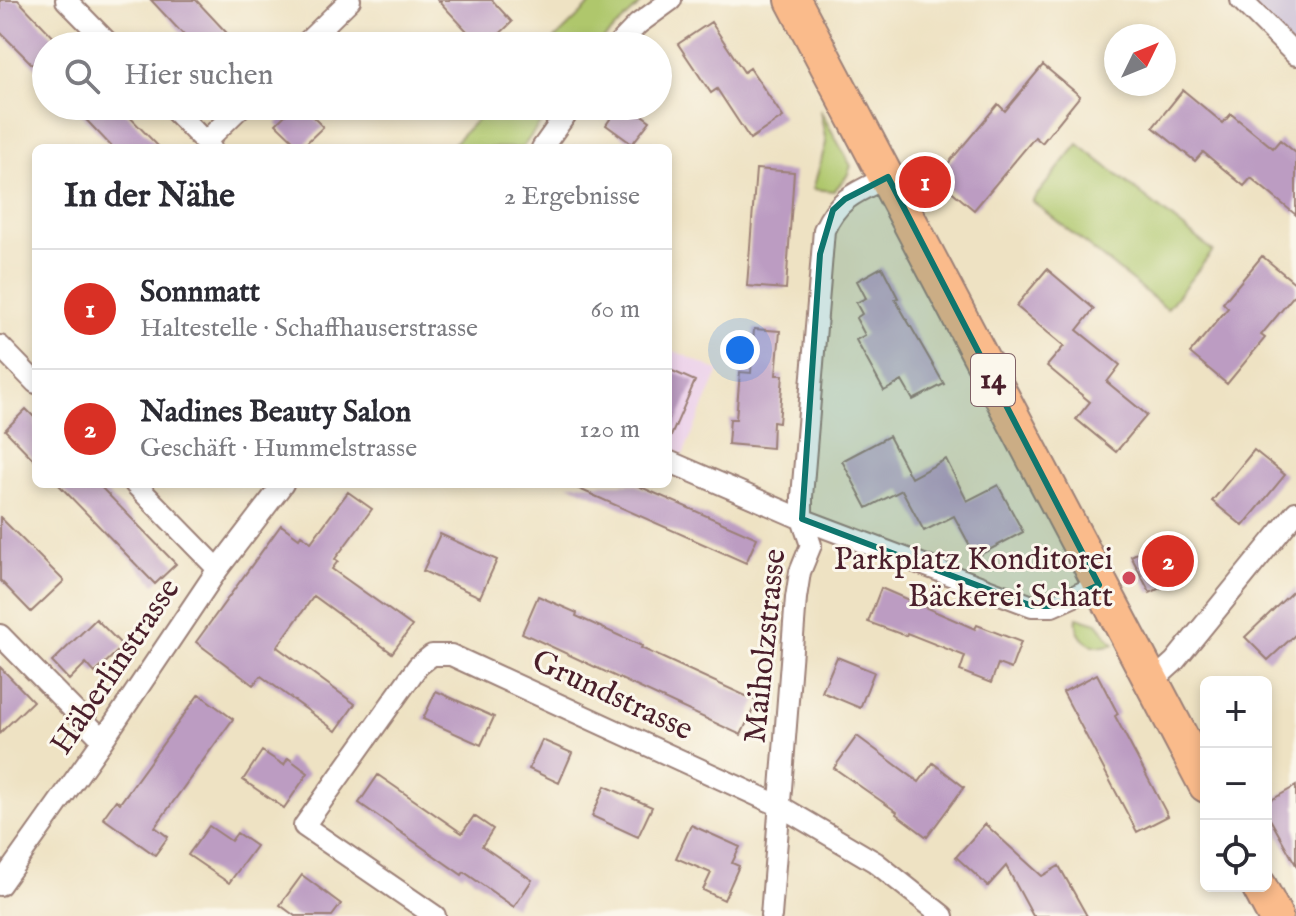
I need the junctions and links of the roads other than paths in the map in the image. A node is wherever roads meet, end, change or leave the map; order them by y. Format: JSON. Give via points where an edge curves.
{"nodes":[{"id":1,"x":66,"y":0,"type":"edge"},
{"id":2,"x":350,"y":0,"type":"edge"},
{"id":3,"x":671,"y":0,"type":"edge"},
{"id":4,"x":793,"y":0,"type":"edge"},
{"id":5,"x":1241,"y":0,"type":"edge"},
{"id":6,"x":97,"y":32,"type":"edge"},
{"id":7,"x":317,"y":32,"type":"edge"},
{"id":8,"x":630,"y":32,"type":"edge"},
{"id":9,"x":1296,"y":55,"type":"edge"},
{"id":10,"x":184,"y":120,"type":"edge"},
{"id":11,"x":230,"y":120,"type":"edge"},
{"id":12,"x":562,"y":120,"type":"edge"},
{"id":13,"x":207,"y":144,"type":"edge"},
{"id":14,"x":209,"y":144,"type":"edge"},
{"id":15,"x":545,"y":144,"type":"edge"},
{"id":16,"x":888,"y":177,"type":"junction"},
{"id":17,"x":0,"y":346,"type":"edge"},
{"id":18,"x":32,"y":379,"type":"edge"},
{"id":19,"x":672,"y":463,"type":"edge"},
{"id":20,"x":139,"y":488,"type":"edge"},
{"id":21,"x":280,"y":488,"type":"edge"},
{"id":22,"x":1296,"y":512,"type":"edge"},
{"id":23,"x":802,"y":519,"type":"junction"},
{"id":24,"x":218,"y":569,"type":"junction"},
{"id":25,"x":1099,"y":585,"type":"junction"},
{"id":26,"x":0,"y":635,"type":"edge"},
{"id":27,"x":1150,"y":679,"type":"junction"},
{"id":28,"x":103,"y":740,"type":"junction"},
{"id":29,"x":1200,"y":774,"type":"edge"},
{"id":30,"x":780,"y":806,"type":"junction"},
{"id":31,"x":0,"y":885,"type":"edge"},
{"id":32,"x":1262,"y":892,"type":"edge"},
{"id":33,"x":435,"y":916,"type":"edge"},
{"id":34,"x":771,"y":916,"type":"edge"},
{"id":35,"x":943,"y":916,"type":"edge"},
{"id":36,"x":1275,"y":916,"type":"edge"}],
"edges":[{"from":1,"to":6,"type":"street"},
{"from":2,"to":7,"type":"street"},
{"from":3,"to":8,"type":"street"},
{"from":4,"to":16,"type":"main road","number":"14"},
{"from":5,"to":9,"type":"street"},
{"from":10,"to":13,"type":"street"},
{"from":11,"to":14,"type":"street"},
{"from":12,"to":15,"type":"street"},
{"from":16,"to":23,"type":"street","name":"Maiholzstrasse","via":[[845,199],[824,230]]},
{"from":16,"to":25,"type":"main road","number":"14"},
{"from":17,"to":18,"type":"street"},
{"from":19,"to":23,"type":"street"},
{"from":20,"to":24,"type":"street"},
{"from":21,"to":24,"type":"street","name":"Häberlinstrasse"},
{"from":22,"to":27,"type":"street","via":[[1174,662]]},
{"from":23,"to":25,"type":"street","via":[[1032,606],[1052,606]]},
{"from":23,"to":30,"type":"street","name":"Maiholzstrasse","via":[[811,545],[796,598]]},
{"from":24,"to":28,"type":"street","name":"Häberlinstrasse"},
{"from":25,"to":27,"type":"main road","number":"14"},
{"from":26,"to":28,"type":"street"},
{"from":27,"to":29,"type":"main road","number":"14"},
{"from":28,"to":31,"type":"street","name":"Häberlinstrasse"},
{"from":30,"to":33,"type":"street","name":"Grundstrasse","via":[[451,655],[432,655],[418,666],[304,826]]},
{"from":30,"to":34,"type":"street","name":"Maiholzstrasse"},
{"from":30,"to":35,"type":"street","name":"Grundstrasse","via":[[875,862]]},
{"from":32,"to":36,"type":"main road"}]}
